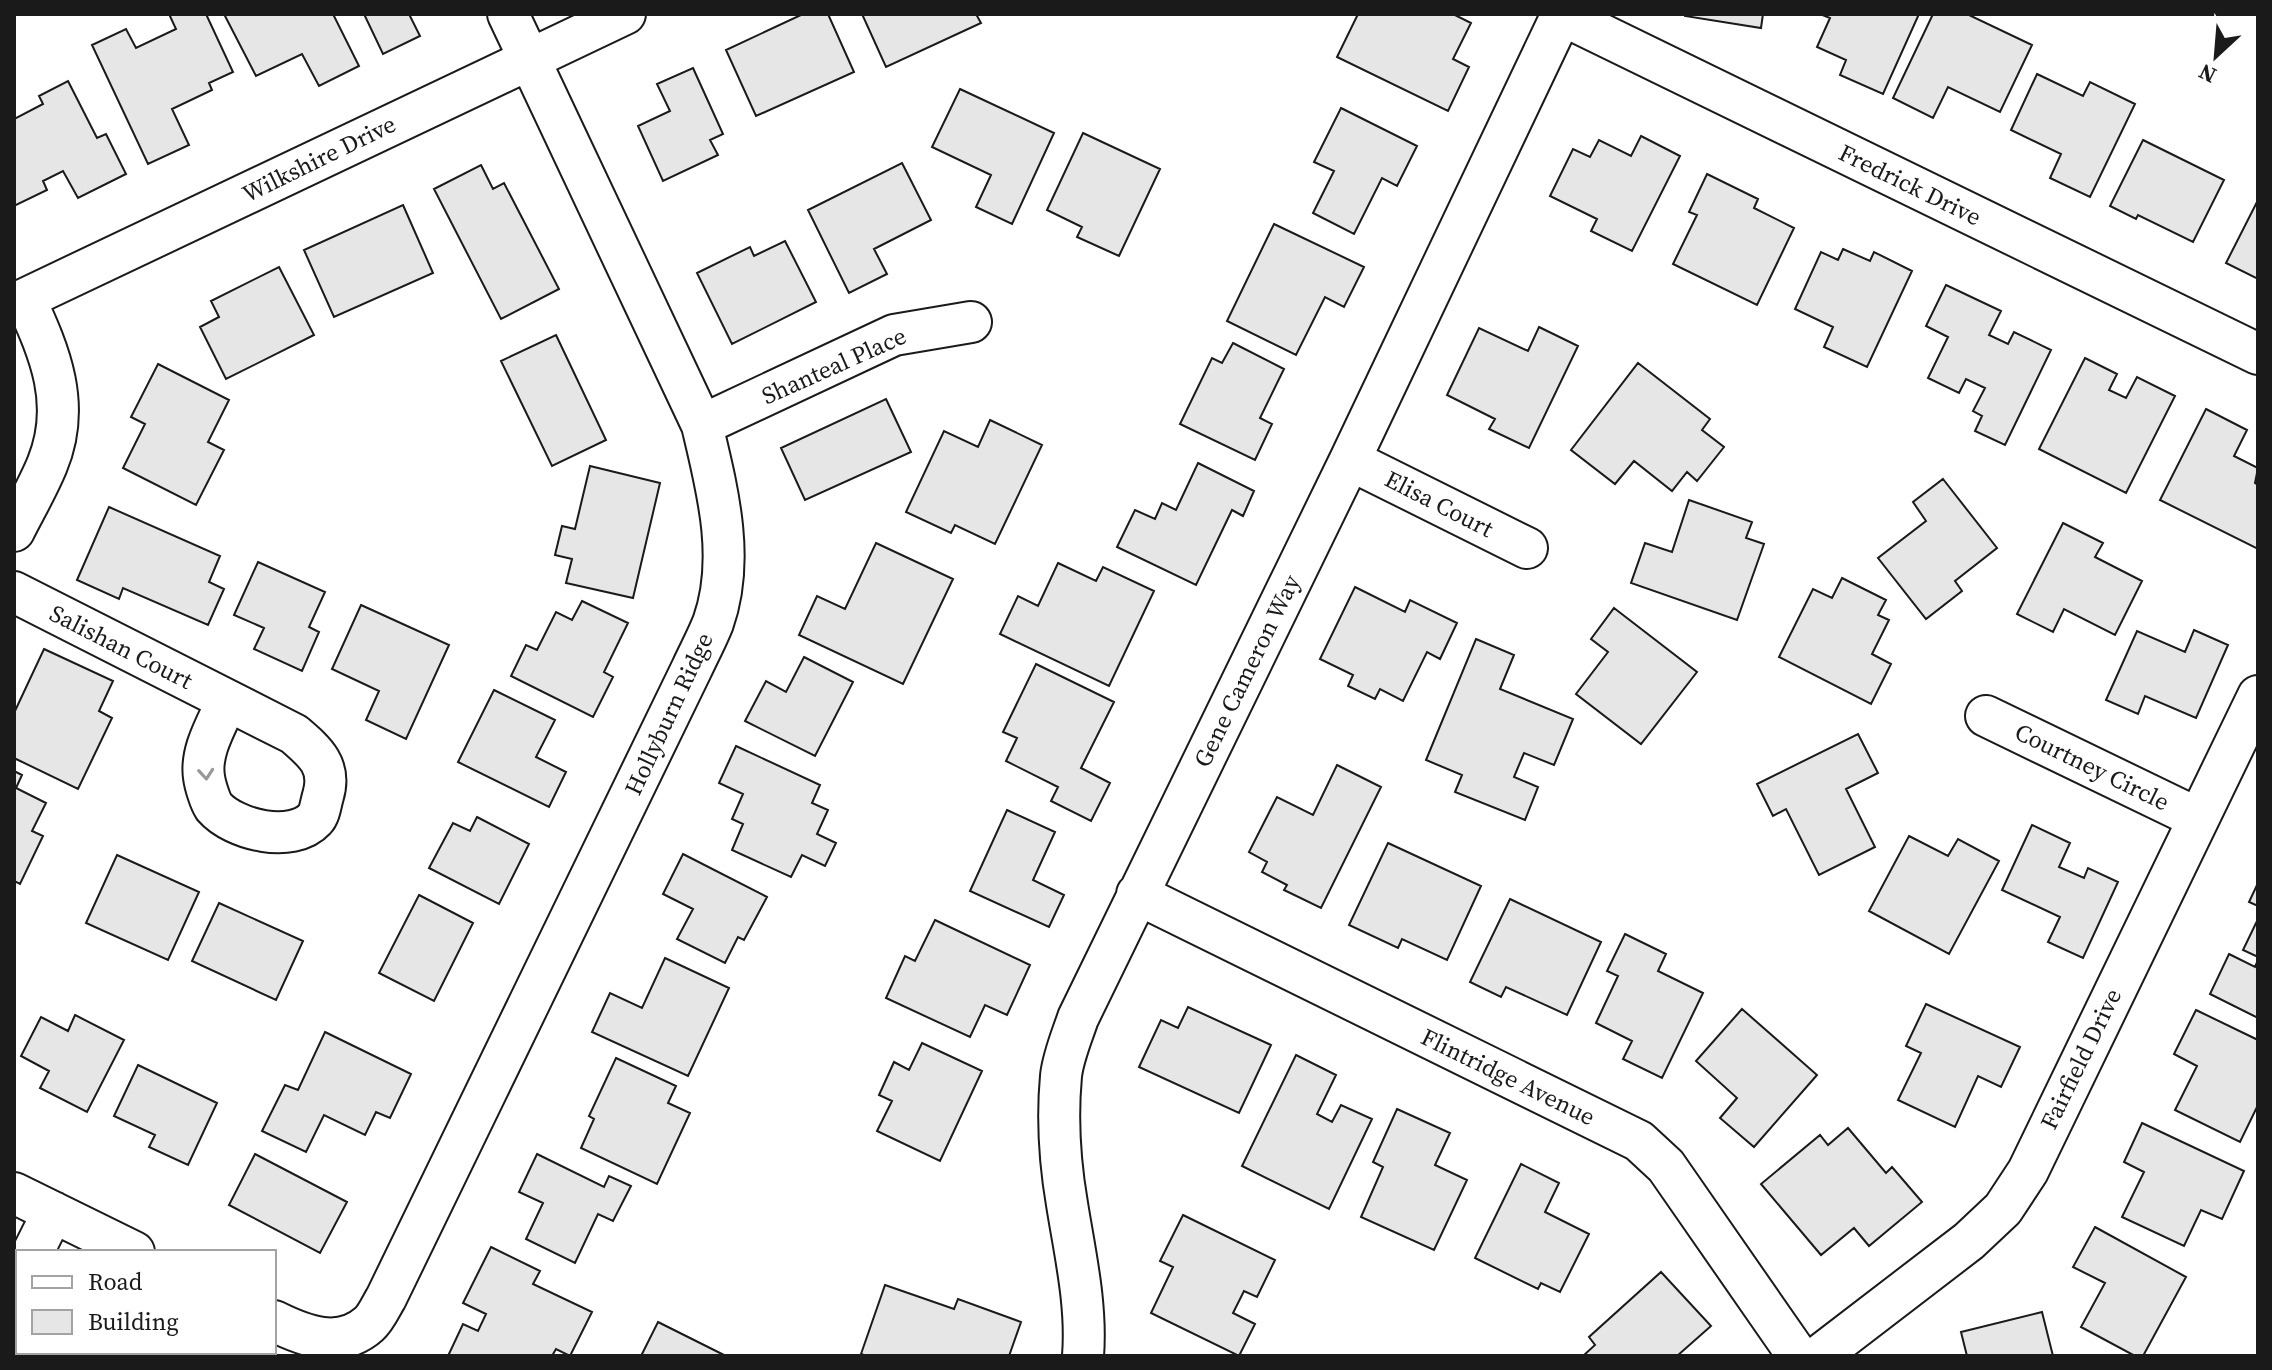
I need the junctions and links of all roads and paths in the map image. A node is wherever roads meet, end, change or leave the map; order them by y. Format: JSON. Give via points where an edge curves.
{"nodes":[{"id":1,"x":508,"y":14,"type":"edge"},
{"id":2,"x":625,"y":14,"type":"edge"},
{"id":3,"x":1562,"y":14,"type":"edge"},
{"id":4,"x":528,"y":59,"type":"junction"},
{"id":5,"x":19,"y":302,"type":"edge"},
{"id":6,"x":971,"y":322,"type":"dead end"},
{"id":7,"x":2258,"y":354,"type":"edge"},
{"id":8,"x":702,"y":425,"type":"junction"},
{"id":9,"x":1350,"y":460,"type":"junction"},
{"id":10,"x":14,"y":531,"type":"edge"},
{"id":11,"x":1527,"y":548,"type":"dead end"},
{"id":12,"x":14,"y":592,"type":"edge"},
{"id":13,"x":2258,"y":696,"type":"edge"},
{"id":14,"x":227,"y":701,"type":"dead end"},
{"id":15,"x":1986,"y":716,"type":"dead end"},
{"id":16,"x":2197,"y":818,"type":"junction"},
{"id":17,"x":1137,"y":894,"type":"junction"},
{"id":18,"x":14,"y":1193,"type":"edge"},
{"id":19,"x":53,"y":1212,"type":"junction"},
{"id":20,"x":34,"y":1250,"type":"edge"},
{"id":21,"x":130,"y":1250,"type":"edge"},
{"id":22,"x":276,"y":1322,"type":"edge"},
{"id":23,"x":1083,"y":1356,"type":"edge"},
{"id":24,"x":1798,"y":1356,"type":"edge"},
{"id":25,"x":1819,"y":1356,"type":"edge"}],
"edges":[{"from":1,"to":4,"type":"street","name":"Hollyburn Ridge"},
{"from":2,"to":4,"type":"street","name":"Wilkshire Drive"},
{"from":3,"to":7,"type":"street","name":"Fredrick Drive"},
{"from":3,"to":9,"type":"street","name":"Gene Cameron Way"},
{"from":4,"to":5,"type":"street","name":"Wilkshire Drive"},
{"from":4,"to":8,"type":"street","name":"Hollyburn Ridge"},
{"from":5,"to":10,"type":"street","via":[[49,353],[58,395],[48,464]]},
{"from":6,"to":8,"type":"street","name":"Shanteal Place","via":[[894,335]]},
{"from":8,"to":22,"type":"street","name":"Hollyburn Ridge","via":[[723,532],[714,620],[370,1324],[347,1338],[312,1338]]},
{"from":9,"to":11,"type":"street","name":"Elisa Court"},
{"from":9,"to":17,"type":"street","name":"Gene Cameron Way"},
{"from":12,"to":14,"type":"street","name":"Salishan Court"},
{"from":13,"to":16,"type":"street","name":"Fairfield Drive"},
{"from":15,"to":16,"type":"street","name":"Courtney Circle"},
{"from":16,"to":25,"type":"street","name":"Fairfield Drive","via":[[2028,1171],[2003,1209]]},
{"from":17,"to":23,"type":"street","name":"Gene Cameron Way","via":[[1078,1018],[1061,1073],[1060,1135],[1085,1335]]},
{"from":17,"to":24,"type":"street","name":"Flintridge Avenue","via":[[1639,1141],[1666,1166]]},
{"from":18,"to":19,"type":"street"},
{"from":19,"to":20,"type":"street"},
{"from":19,"to":21,"type":"street"}]}
